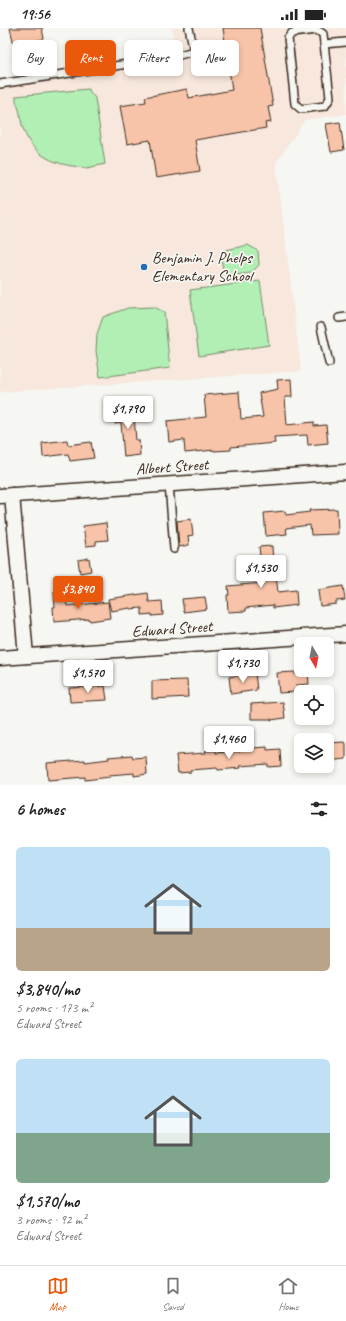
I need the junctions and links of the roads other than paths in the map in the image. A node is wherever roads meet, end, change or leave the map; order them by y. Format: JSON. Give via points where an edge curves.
{"nodes":[{"id":1,"x":189,"y":28,"type":"edge"},
{"id":2,"x":346,"y":42,"type":"edge"},
{"id":3,"x":324,"y":44,"type":"junction"},
{"id":4,"x":0,"y":84,"type":"edge"},
{"id":5,"x":322,"y":327,"type":"dead end"},
{"id":6,"x":328,"y":363,"type":"dead end"},
{"id":7,"x":346,"y":472,"type":"edge"},
{"id":8,"x":169,"y":484,"type":"junction"},
{"id":9,"x":6,"y":495,"type":"edge"},
{"id":10,"x":174,"y":550,"type":"dead end"},
{"id":11,"x":346,"y":634,"type":"edge"},
{"id":12,"x":26,"y":656,"type":"junction"},
{"id":13,"x":0,"y":658,"type":"edge"}],
"edges":[{"from":1,"to":4,"type":"lane","via":[[194,51],[172,57]]},
{"from":2,"to":3,"type":"lane"},
{"from":3,"to":3,"type":"lane","via":[[323,34],[317,30],[292,32],[288,38],[295,104],[301,109],[324,106],[330,98]]},
{"from":5,"to":6,"type":"lane"},
{"from":7,"to":8,"type":"street","name":"Albert Street"},
{"from":8,"to":9,"type":"street","name":"Albert Street"},
{"from":8,"to":10,"type":"lane"},
{"from":9,"to":12,"type":"street"},
{"from":11,"to":12,"type":"street","name":"Edward Street"},
{"from":12,"to":13,"type":"street","name":"Edward Street"}]}
